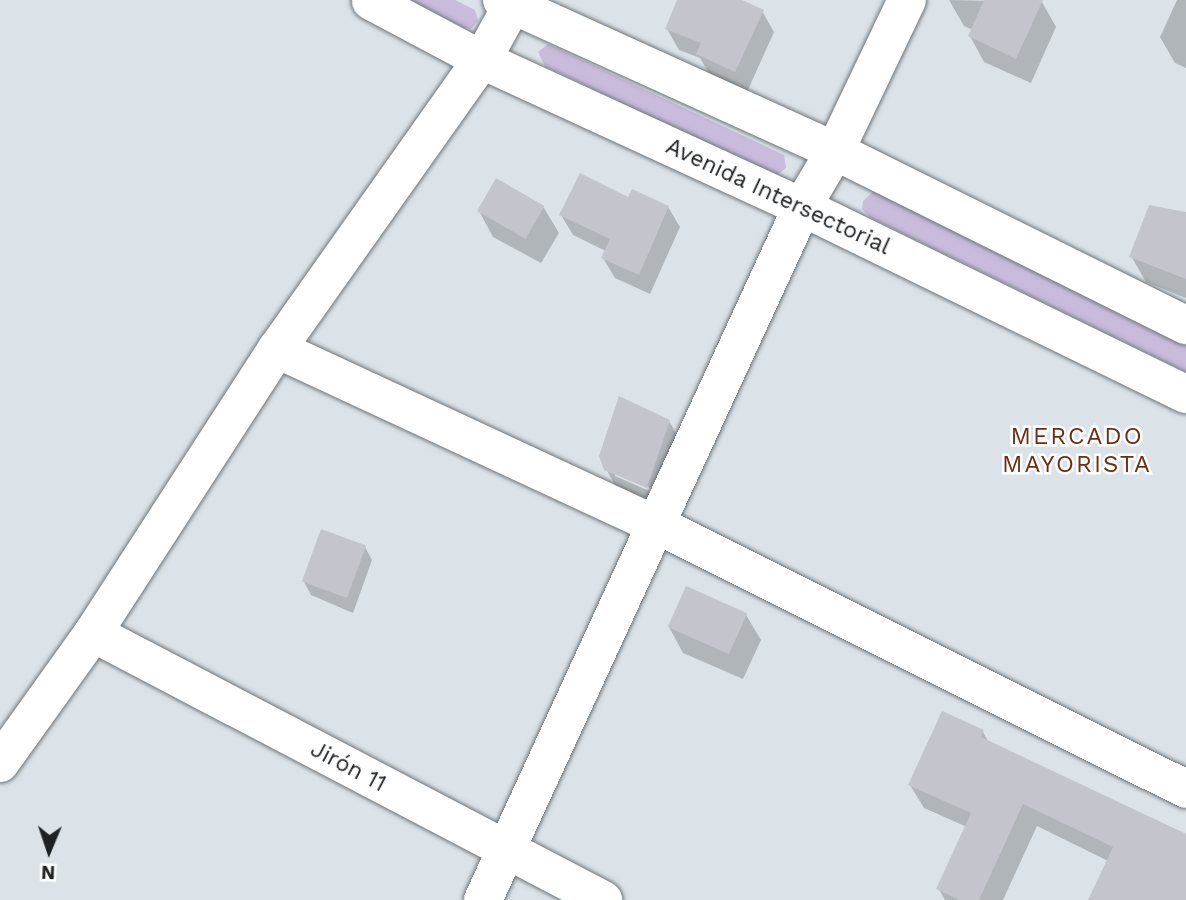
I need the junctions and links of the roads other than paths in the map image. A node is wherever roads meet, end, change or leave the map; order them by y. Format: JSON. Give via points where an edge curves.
{"nodes":[{"id":1,"x":370,"y":0,"type":"edge"},
{"id":2,"x":907,"y":0,"type":"edge"},
{"id":3,"x":510,"y":2,"type":"edge"},
{"id":4,"x":482,"y":60,"type":"junction"},
{"id":5,"x":835,"y":151,"type":"junction"},
{"id":6,"x":802,"y":207,"type":"junction"},
{"id":7,"x":1186,"y":325,"type":"edge"},
{"id":8,"x":277,"y":349,"type":"junction"},
{"id":9,"x":1186,"y":394,"type":"edge"},
{"id":10,"x":657,"y":526,"type":"junction"},
{"id":11,"x":93,"y":633,"type":"junction"},
{"id":12,"x":0,"y":764,"type":"edge"},
{"id":13,"x":1186,"y":789,"type":"edge"},
{"id":14,"x":508,"y":851,"type":"junction"},
{"id":15,"x":483,"y":900,"type":"edge"},
{"id":16,"x":603,"y":900,"type":"edge"}],
"edges":[{"from":1,"to":4,"type":"street","name":"Avenida Intersectorial"},
{"from":2,"to":5,"type":"street"},
{"from":3,"to":4,"type":"street"},
{"from":3,"to":5,"type":"street"},
{"from":4,"to":6,"type":"street","name":"Avenida Intersectorial"},
{"from":4,"to":8,"type":"street"},
{"from":5,"to":6,"type":"street"},
{"from":5,"to":7,"type":"street"},
{"from":6,"to":9,"type":"street","name":"Avenida Intersectorial"},
{"from":6,"to":10,"type":"street"},
{"from":8,"to":10,"type":"street"},
{"from":8,"to":11,"type":"street"},
{"from":10,"to":13,"type":"street"},
{"from":10,"to":14,"type":"street"},
{"from":11,"to":12,"type":"street"},
{"from":11,"to":14,"type":"street","name":"Jirón 11"},
{"from":14,"to":15,"type":"street"},
{"from":14,"to":16,"type":"street","name":"Jirón 11"}]}
